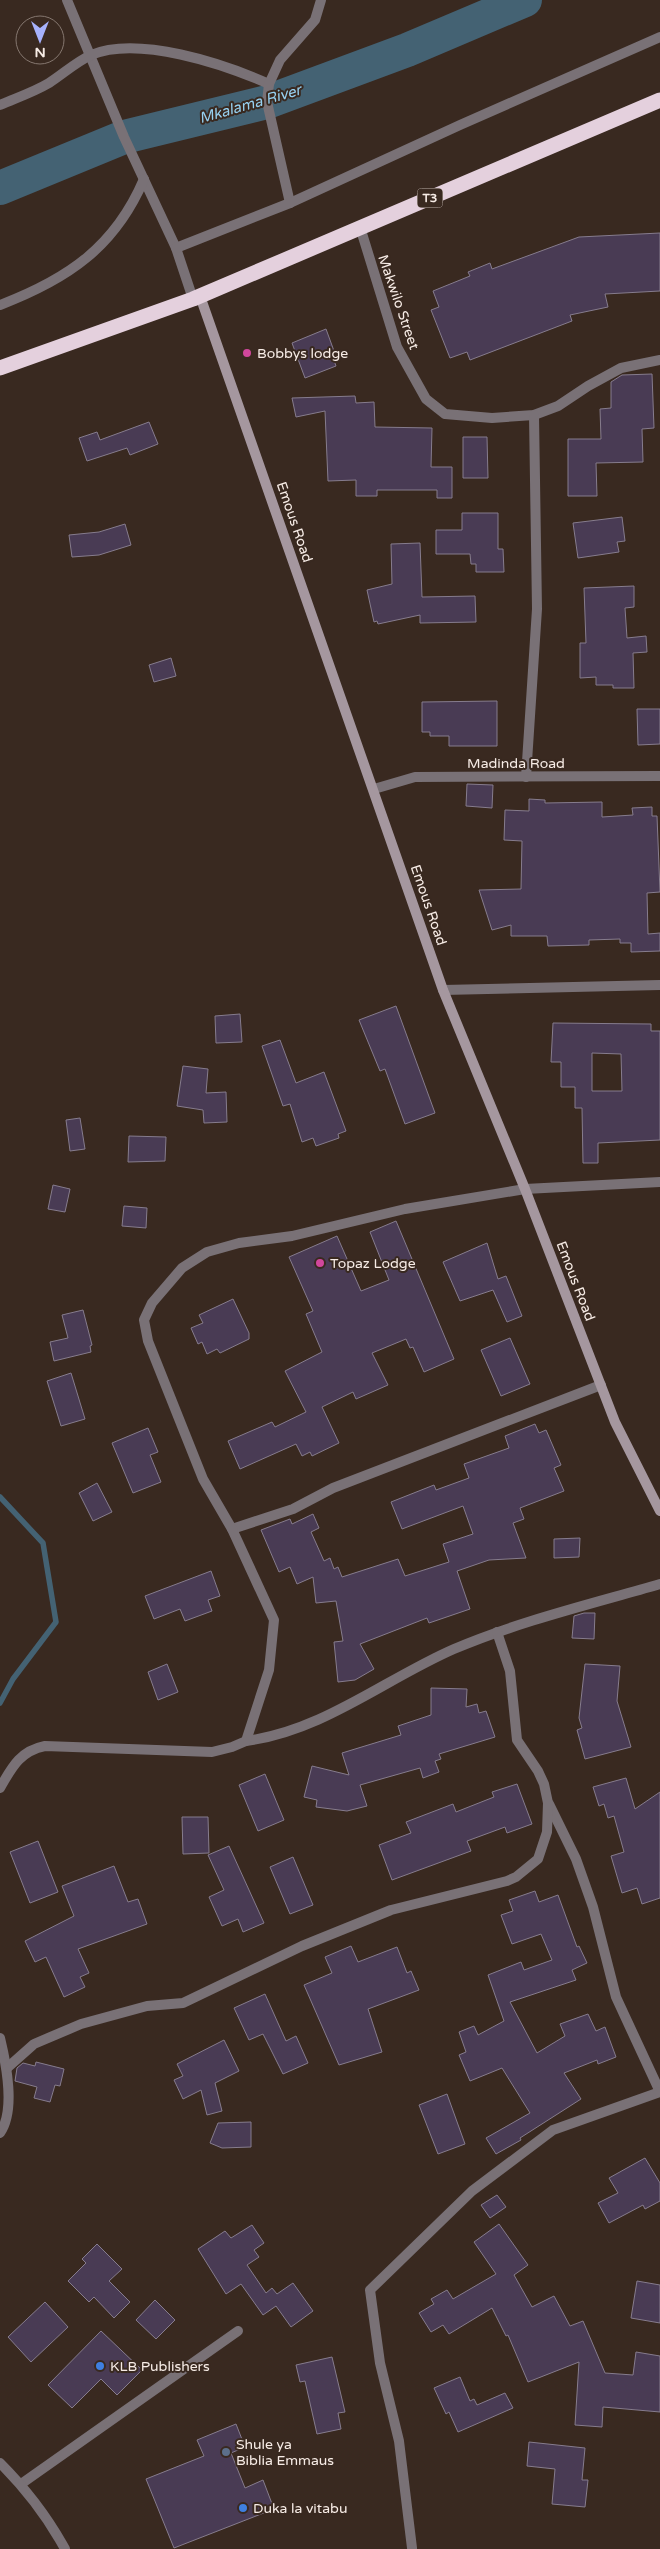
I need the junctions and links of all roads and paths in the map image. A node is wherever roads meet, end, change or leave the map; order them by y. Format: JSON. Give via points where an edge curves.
{"nodes":[{"id":1,"x":67,"y":0,"type":"edge"},
{"id":2,"x":321,"y":0,"type":"edge"},
{"id":3,"x":660,"y":37,"type":"edge"},
{"id":4,"x":90,"y":55,"type":"junction"},
{"id":5,"x":269,"y":84,"type":"junction"},
{"id":6,"x":660,"y":100,"type":"edge"},
{"id":7,"x":0,"y":105,"type":"edge"},
{"id":8,"x":144,"y":179,"type":"junction"},
{"id":9,"x":290,"y":203,"type":"junction"},
{"id":10,"x":360,"y":227,"type":"junction"},
{"id":11,"x":176,"y":248,"type":"junction"},
{"id":12,"x":197,"y":297,"type":"junction"},
{"id":13,"x":0,"y":305,"type":"edge"},
{"id":14,"x":660,"y":360,"type":"edge"},
{"id":15,"x":0,"y":368,"type":"edge"},
{"id":16,"x":534,"y":415,"type":"junction"},
{"id":17,"x":660,"y":776,"type":"edge"},
{"id":18,"x":526,"y":777,"type":"junction"},
{"id":19,"x":374,"y":789,"type":"junction"},
{"id":20,"x":660,"y":985,"type":"edge"},
{"id":21,"x":444,"y":990,"type":"junction"},
{"id":22,"x":660,"y":1182,"type":"edge"},
{"id":23,"x":525,"y":1189,"type":"junction"},
{"id":24,"x":601,"y":1385,"type":"junction"},
{"id":25,"x":660,"y":1511,"type":"edge"},
{"id":26,"x":232,"y":1528,"type":"junction"},
{"id":27,"x":660,"y":1584,"type":"edge"},
{"id":28,"x":497,"y":1632,"type":"junction"},
{"id":29,"x":246,"y":1741,"type":"junction"},
{"id":30,"x":0,"y":1788,"type":"edge"},
{"id":31,"x":548,"y":1803,"type":"junction"},
{"id":32,"x":0,"y":2038,"type":"edge"},
{"id":33,"x":7,"y":2068,"type":"junction"},
{"id":34,"x":660,"y":2092,"type":"edge"},
{"id":35,"x":0,"y":2133,"type":"edge"},
{"id":36,"x":238,"y":2331,"type":"dead end"},
{"id":37,"x":0,"y":2464,"type":"edge"},
{"id":38,"x":21,"y":2484,"type":"junction"},
{"id":39,"x":65,"y":2549,"type":"edge"},
{"id":40,"x":412,"y":2549,"type":"edge"}],
"edges":[{"from":1,"to":4,"type":"street"},
{"from":2,"to":5,"type":"street","via":[[315,20],[280,60]]},
{"from":3,"to":9,"type":"street"},
{"from":4,"to":5,"type":"street","via":[[122,48],[147,50],[213,62]]},
{"from":4,"to":7,"type":"street","via":[[47,84]]},
{"from":4,"to":8,"type":"street"},
{"from":5,"to":9,"type":"street","via":[[267,102]]},
{"from":6,"to":10,"type":"highway","number":"T3"},
{"from":8,"to":11,"type":"street"},
{"from":8,"to":13,"type":"street","via":[[114,233],[86,260],[33,292]]},
{"from":9,"to":11,"type":"street"},
{"from":10,"to":12,"type":"highway","number":"T3"},
{"from":10,"to":16,"type":"street","name":"Makwilo Street","via":[[397,347],[426,399],[445,414],[492,418]]},
{"from":11,"to":12,"type":"street"},
{"from":12,"to":15,"type":"highway","number":"T3"},
{"from":12,"to":19,"type":"street","name":"Emous Road"},
{"from":14,"to":16,"type":"street","name":"Makwilo Street","via":[[620,368],[558,406]]},
{"from":16,"to":18,"type":"street","via":[[537,609]]},
{"from":17,"to":18,"type":"street","name":"Madinda Road"},
{"from":18,"to":19,"type":"street","name":"Madinda Road","via":[[415,777]]},
{"from":19,"to":21,"type":"street","name":"Emous Road"},
{"from":20,"to":21,"type":"street"},
{"from":21,"to":23,"type":"street","name":"Emous Road"},
{"from":22,"to":23,"type":"street"},
{"from":23,"to":24,"type":"street","name":"Emous Road"},
{"from":23,"to":26,"type":"street","via":[[405,1209],[292,1236],[239,1243],[207,1252],[182,1268],[152,1303],[144,1320],[148,1341],[204,1479]]},
{"from":24,"to":25,"type":"street","name":"Emous Road"},
{"from":24,"to":26,"type":"street","via":[[332,1488],[293,1509]]},
{"from":26,"to":29,"type":"street","via":[[274,1620],[269,1670]]},
{"from":27,"to":28,"type":"street"},
{"from":28,"to":29,"type":"street","via":[[452,1650],[307,1725],[279,1735]]},
{"from":28,"to":31,"type":"street","via":[[510,1671],[518,1740],[538,1771]]},
{"from":29,"to":30,"type":"street","via":[[212,1752],[45,1746],[23,1754]]},
{"from":31,"to":33,"type":"street","via":[[547,1832],[538,1859],[507,1882],[391,1910],[302,1946],[183,2003],[147,2006],[82,2024],[34,2044]]},
{"from":31,"to":34,"type":"street","via":[[576,1859],[593,1907],[616,1997]]},
{"from":32,"to":33,"type":"street"},
{"from":33,"to":35,"type":"street","via":[[8,2105]]},
{"from":34,"to":40,"type":"street","via":[[553,2130],[472,2191],[370,2290],[380,2363],[399,2441]]},
{"from":36,"to":38,"type":"street"},
{"from":37,"to":38,"type":"street"},
{"from":38,"to":39,"type":"street","via":[[50,2520]]}]}
